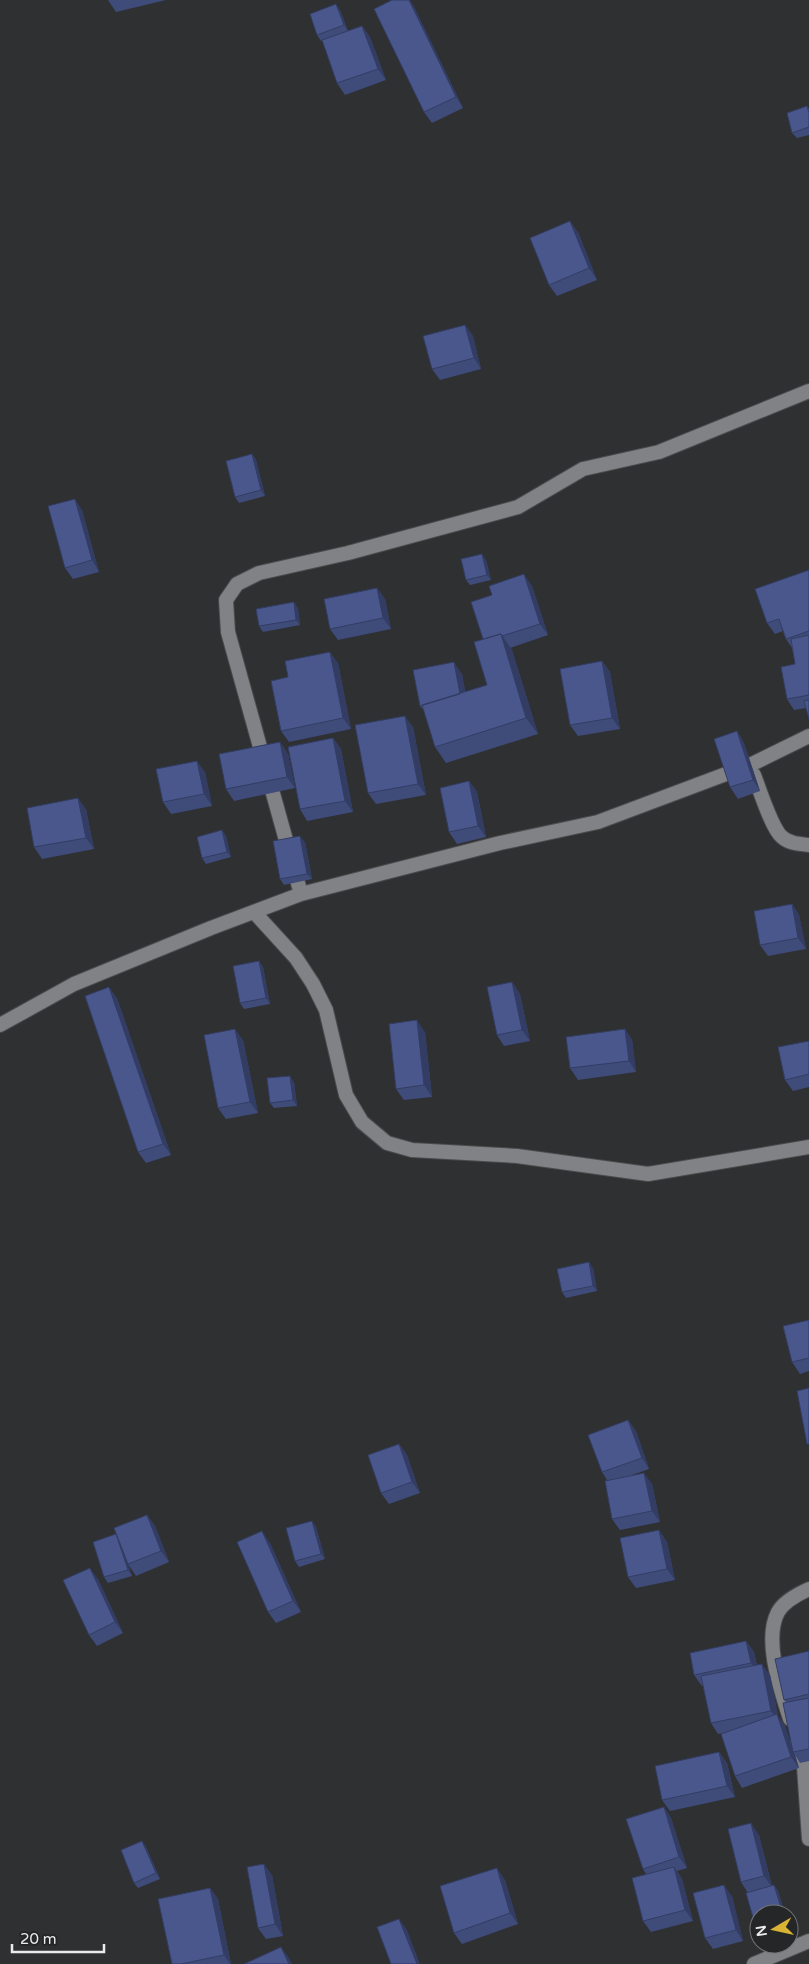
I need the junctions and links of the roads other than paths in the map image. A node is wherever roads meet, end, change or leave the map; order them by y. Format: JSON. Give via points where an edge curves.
{"nodes":[{"id":1,"x":809,"y":391,"type":"edge"},
{"id":2,"x":809,"y":736,"type":"edge"},
{"id":3,"x":750,"y":765,"type":"junction"},
{"id":4,"x":809,"y":845,"type":"edge"},
{"id":5,"x":301,"y":894,"type":"junction"},
{"id":6,"x":254,"y":912,"type":"junction"},
{"id":7,"x":0,"y":1024,"type":"edge"},
{"id":8,"x":809,"y":1147,"type":"edge"},
{"id":9,"x":809,"y":1589,"type":"edge"},
{"id":10,"x":809,"y":1840,"type":"edge"},
{"id":11,"x":809,"y":1941,"type":"edge"},
{"id":12,"x":754,"y":1964,"type":"edge"}],
"edges":[{"from":1,"to":5,"type":"street","via":[[659,452],[583,470],[518,508],[259,573],[237,584],[226,600],[228,632]]},
{"from":2,"to":3,"type":"street"},
{"from":3,"to":4,"type":"street","via":[[781,837],[796,844]]},
{"from":3,"to":5,"type":"street","via":[[598,822],[500,843]]},
{"from":5,"to":6,"type":"street"},
{"from":6,"to":7,"type":"street","via":[[74,984]]},
{"from":6,"to":8,"type":"street","via":[[296,958],[314,984],[326,1010],[346,1095],[362,1122],[387,1143],[412,1150],[517,1156],[648,1174]]},
{"from":9,"to":10,"type":"street","via":[[795,1595],[778,1612],[772,1639],[776,1672],[804,1767]]},
{"from":11,"to":12,"type":"street"}]}
